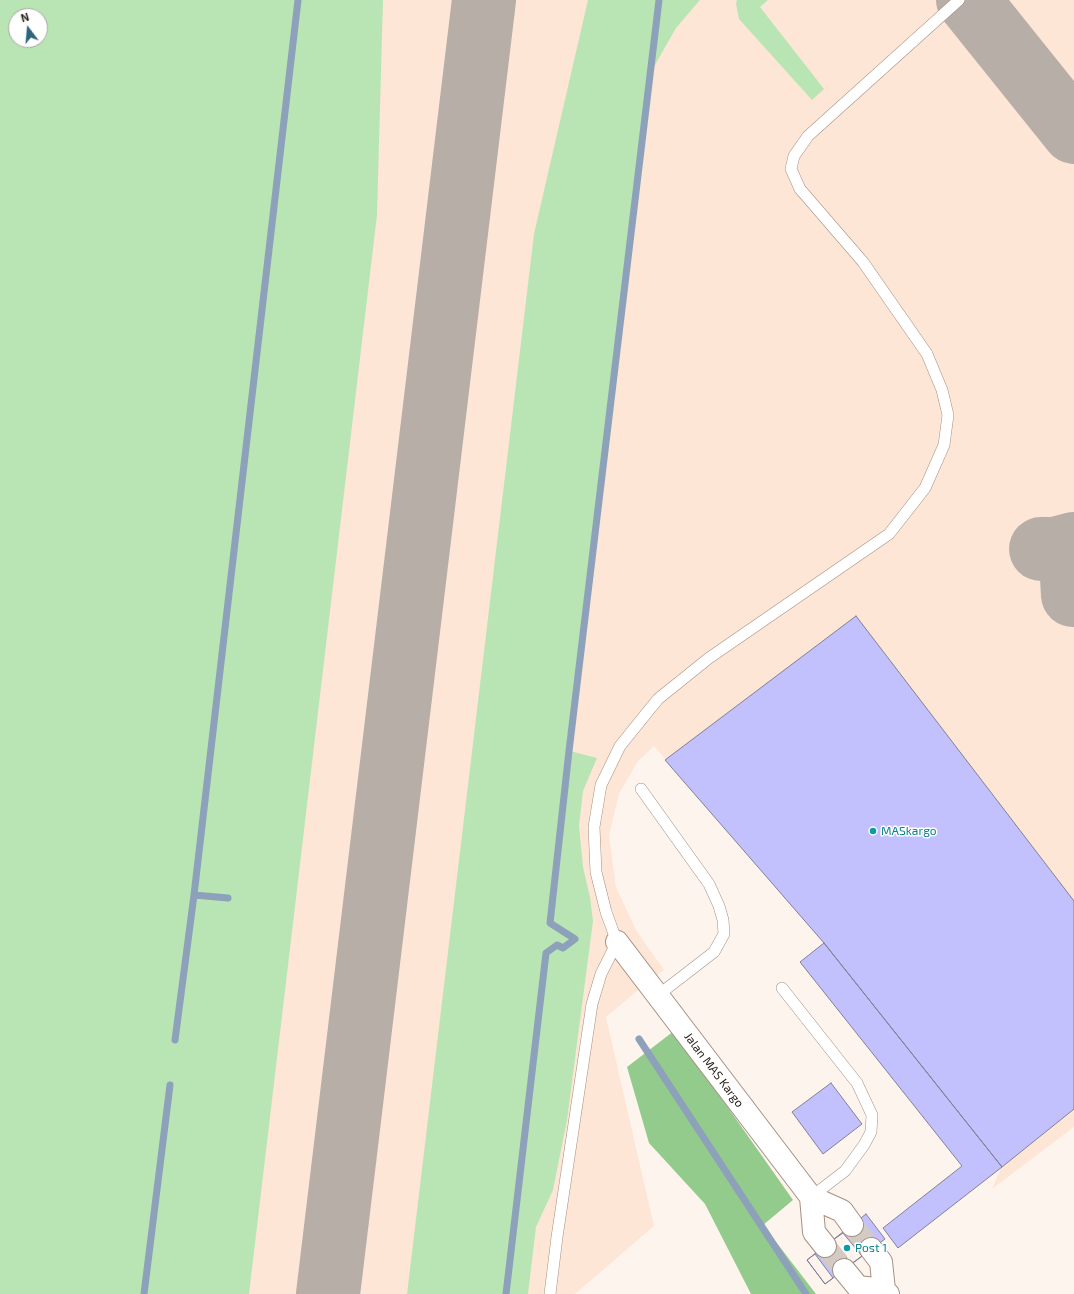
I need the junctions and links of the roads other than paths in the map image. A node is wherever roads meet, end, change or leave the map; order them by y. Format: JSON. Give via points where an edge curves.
{"nodes":[{"id":1,"x":959,"y":0,"type":"edge"},
{"id":2,"x":641,"y":789,"type":"dead end"},
{"id":3,"x":617,"y":942,"type":"junction"},
{"id":4,"x":782,"y":988,"type":"dead end"},
{"id":5,"x":657,"y":996,"type":"junction"},
{"id":6,"x":811,"y":1197,"type":"junction"},
{"id":7,"x":852,"y":1225,"type":"tunnel mouth"},
{"id":8,"x":825,"y":1246,"type":"tunnel mouth"},
{"id":9,"x":871,"y":1249,"type":"tunnel mouth"},
{"id":10,"x":844,"y":1270,"type":"tunnel mouth"},
{"id":11,"x":886,"y":1292,"type":"edge"},
{"id":12,"x":550,"y":1294,"type":"edge"}],
"edges":[{"from":1,"to":3,"type":"lane","via":[[808,136],[794,156],[791,169],[800,188],[863,262],[927,354],[942,390],[948,415],[944,445],[925,488],[889,534],[709,658],[658,699],[620,746],[601,785],[594,827],[596,872]]},
{"from":2,"to":5,"type":"lane","via":[[709,884],[723,920],[724,934],[714,952]]},
{"from":3,"to":5,"type":"street","name":"Jalan MAS Kargo"},
{"from":3,"to":12,"type":"lane","via":[[601,974],[592,1004]]},
{"from":4,"to":6,"type":"lane","via":[[857,1083],[872,1115],[871,1132],[845,1171]]},
{"from":5,"to":6,"type":"street","name":"Jalan MAS Kargo"},
{"from":6,"to":7,"type":"street","name":"Jalan MAS Kargo","via":[[842,1212]]},
{"from":6,"to":8,"type":"street","via":[[814,1232]]},
{"from":9,"to":11,"type":"street","via":[[881,1262]]},
{"from":10,"to":11,"type":"street","via":[[858,1287]]}]}
